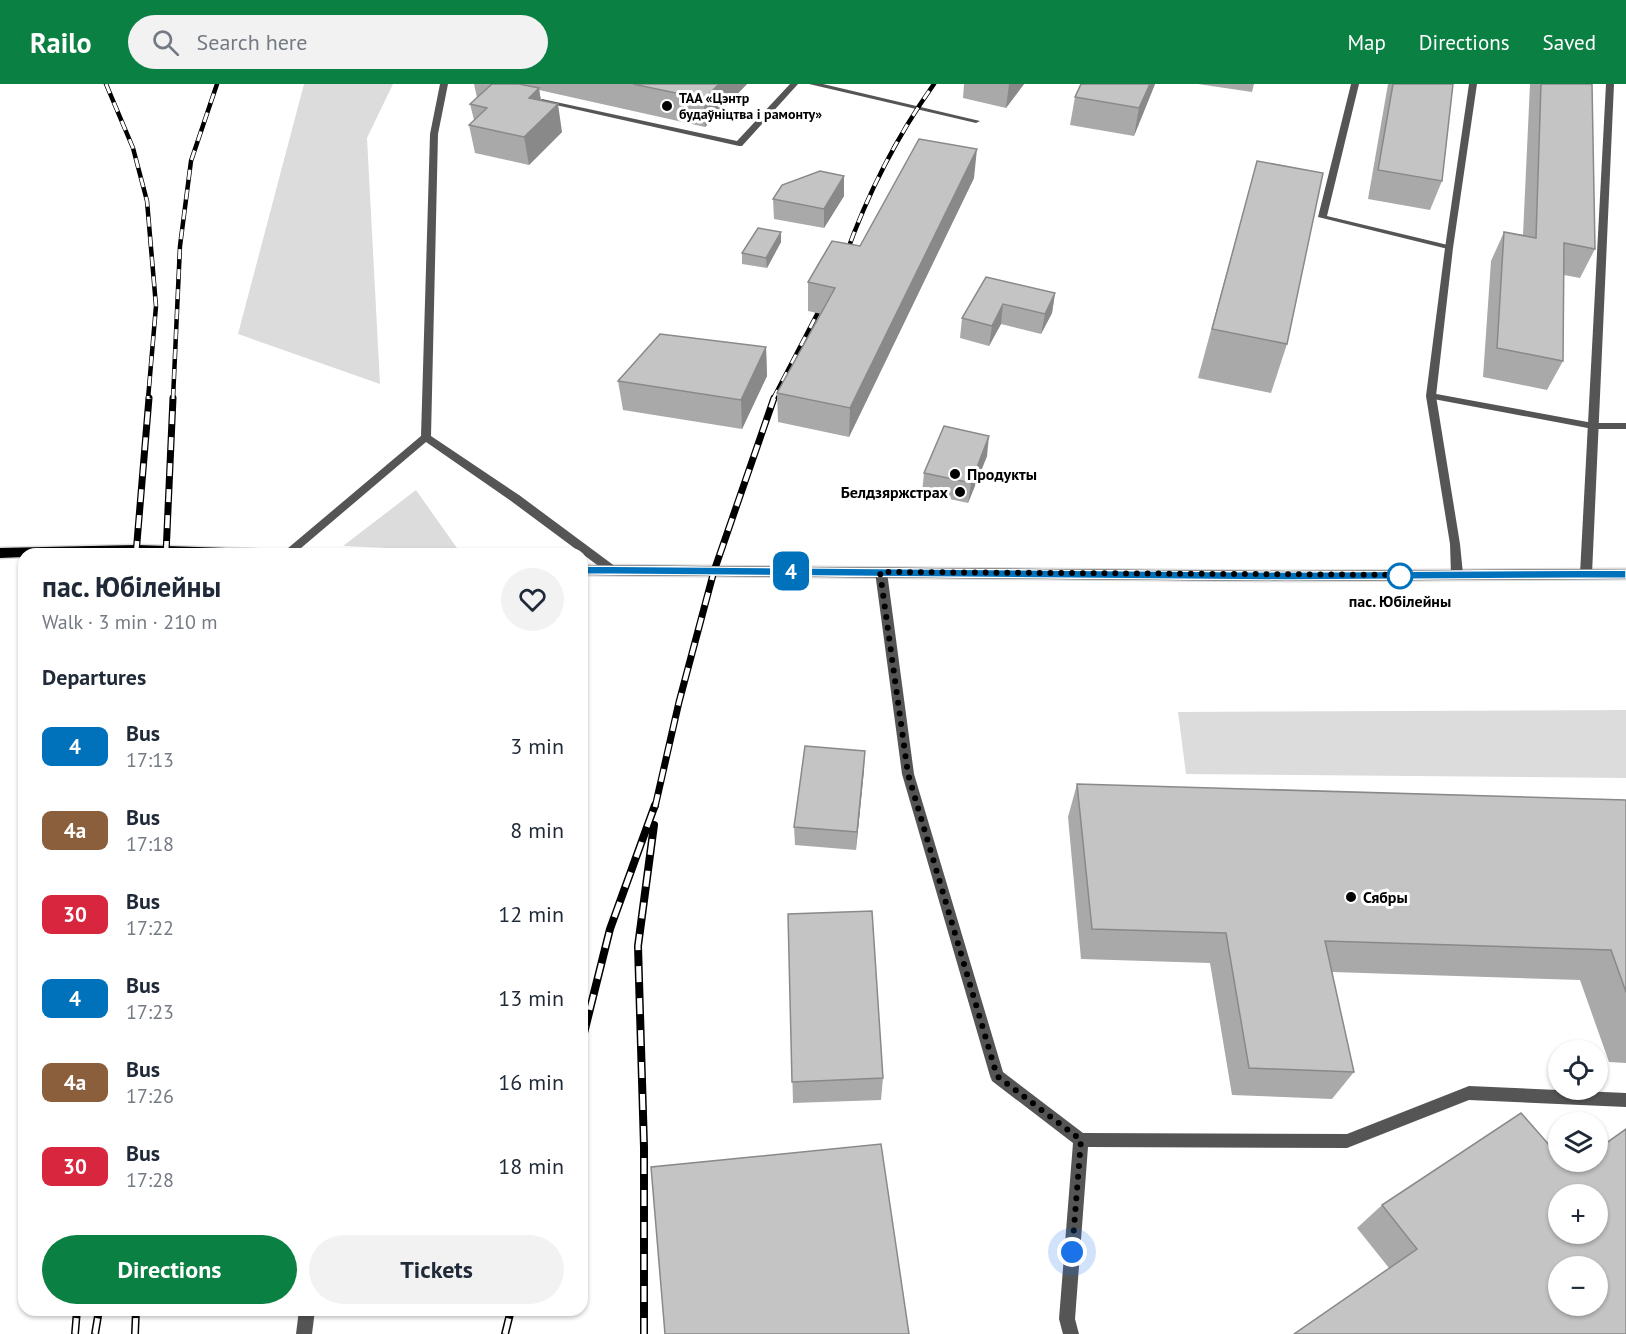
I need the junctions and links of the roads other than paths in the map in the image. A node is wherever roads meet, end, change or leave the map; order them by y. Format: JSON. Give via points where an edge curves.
{"nodes":[{"id":1,"x":444,"y":84,"type":"edge"},
{"id":2,"x":794,"y":84,"type":"edge"},
{"id":3,"x":813,"y":84,"type":"edge"},
{"id":4,"x":1355,"y":84,"type":"edge"},
{"id":5,"x":1473,"y":84,"type":"edge"},
{"id":6,"x":1610,"y":84,"type":"edge"},
{"id":7,"x":538,"y":100,"type":"edge"},
{"id":8,"x":976,"y":121,"type":"dead end"},
{"id":9,"x":1449,"y":248,"type":"junction"},
{"id":10,"x":1431,"y":396,"type":"junction"},
{"id":11,"x":1593,"y":426,"type":"junction"},
{"id":12,"x":1626,"y":426,"type":"edge"},
{"id":13,"x":426,"y":438,"type":"junction"},
{"id":14,"x":293,"y":548,"type":"edge"},
{"id":15,"x":582,"y":548,"type":"edge"},
{"id":16,"x":588,"y":552,"type":"edge"},
{"id":17,"x":0,"y":553,"type":"edge"},
{"id":18,"x":18,"y":553,"type":"edge"},
{"id":19,"x":588,"y":570,"type":"edge"},
{"id":20,"x":612,"y":570,"type":"junction"},
{"id":21,"x":880,"y":572,"type":"junction"},
{"id":22,"x":1457,"y":574,"type":"junction"},
{"id":23,"x":1586,"y":574,"type":"junction"},
{"id":24,"x":1626,"y":574,"type":"edge"},
{"id":25,"x":1626,"y":1100,"type":"edge"},
{"id":26,"x":1081,"y":1140,"type":"junction"},
{"id":27,"x":307,"y":1316,"type":"edge"},
{"id":28,"x":304,"y":1334,"type":"edge"},
{"id":29,"x":1071,"y":1334,"type":"edge"}],
"edges":[{"from":1,"to":13,"type":"street","via":[[434,134]]},
{"from":2,"to":7,"type":"street","via":[[739,144]]},
{"from":3,"to":8,"type":"street"},
{"from":4,"to":9,"type":"street","via":[[1322,217]]},
{"from":5,"to":9,"type":"street"},
{"from":6,"to":11,"type":"street"},
{"from":9,"to":10,"type":"street"},
{"from":10,"to":11,"type":"street"},
{"from":10,"to":22,"type":"street"},
{"from":11,"to":12,"type":"street"},
{"from":11,"to":23,"type":"street"},
{"from":13,"to":14,"type":"street"},
{"from":13,"to":15,"type":"street"},
{"from":16,"to":20,"type":"street"},
{"from":17,"to":18,"type":"main road"},
{"from":19,"to":20,"type":"main road"},
{"from":20,"to":21,"type":"main road"},
{"from":21,"to":22,"type":"main road"},
{"from":21,"to":26,"type":"street","via":[[908,774],[997,1076]]},
{"from":22,"to":23,"type":"main road"},
{"from":23,"to":24,"type":"main road"},
{"from":25,"to":26,"type":"street","via":[[1469,1093],[1347,1141]]},
{"from":26,"to":29,"type":"street","via":[[1067,1319]]},
{"from":27,"to":28,"type":"street"}]}
